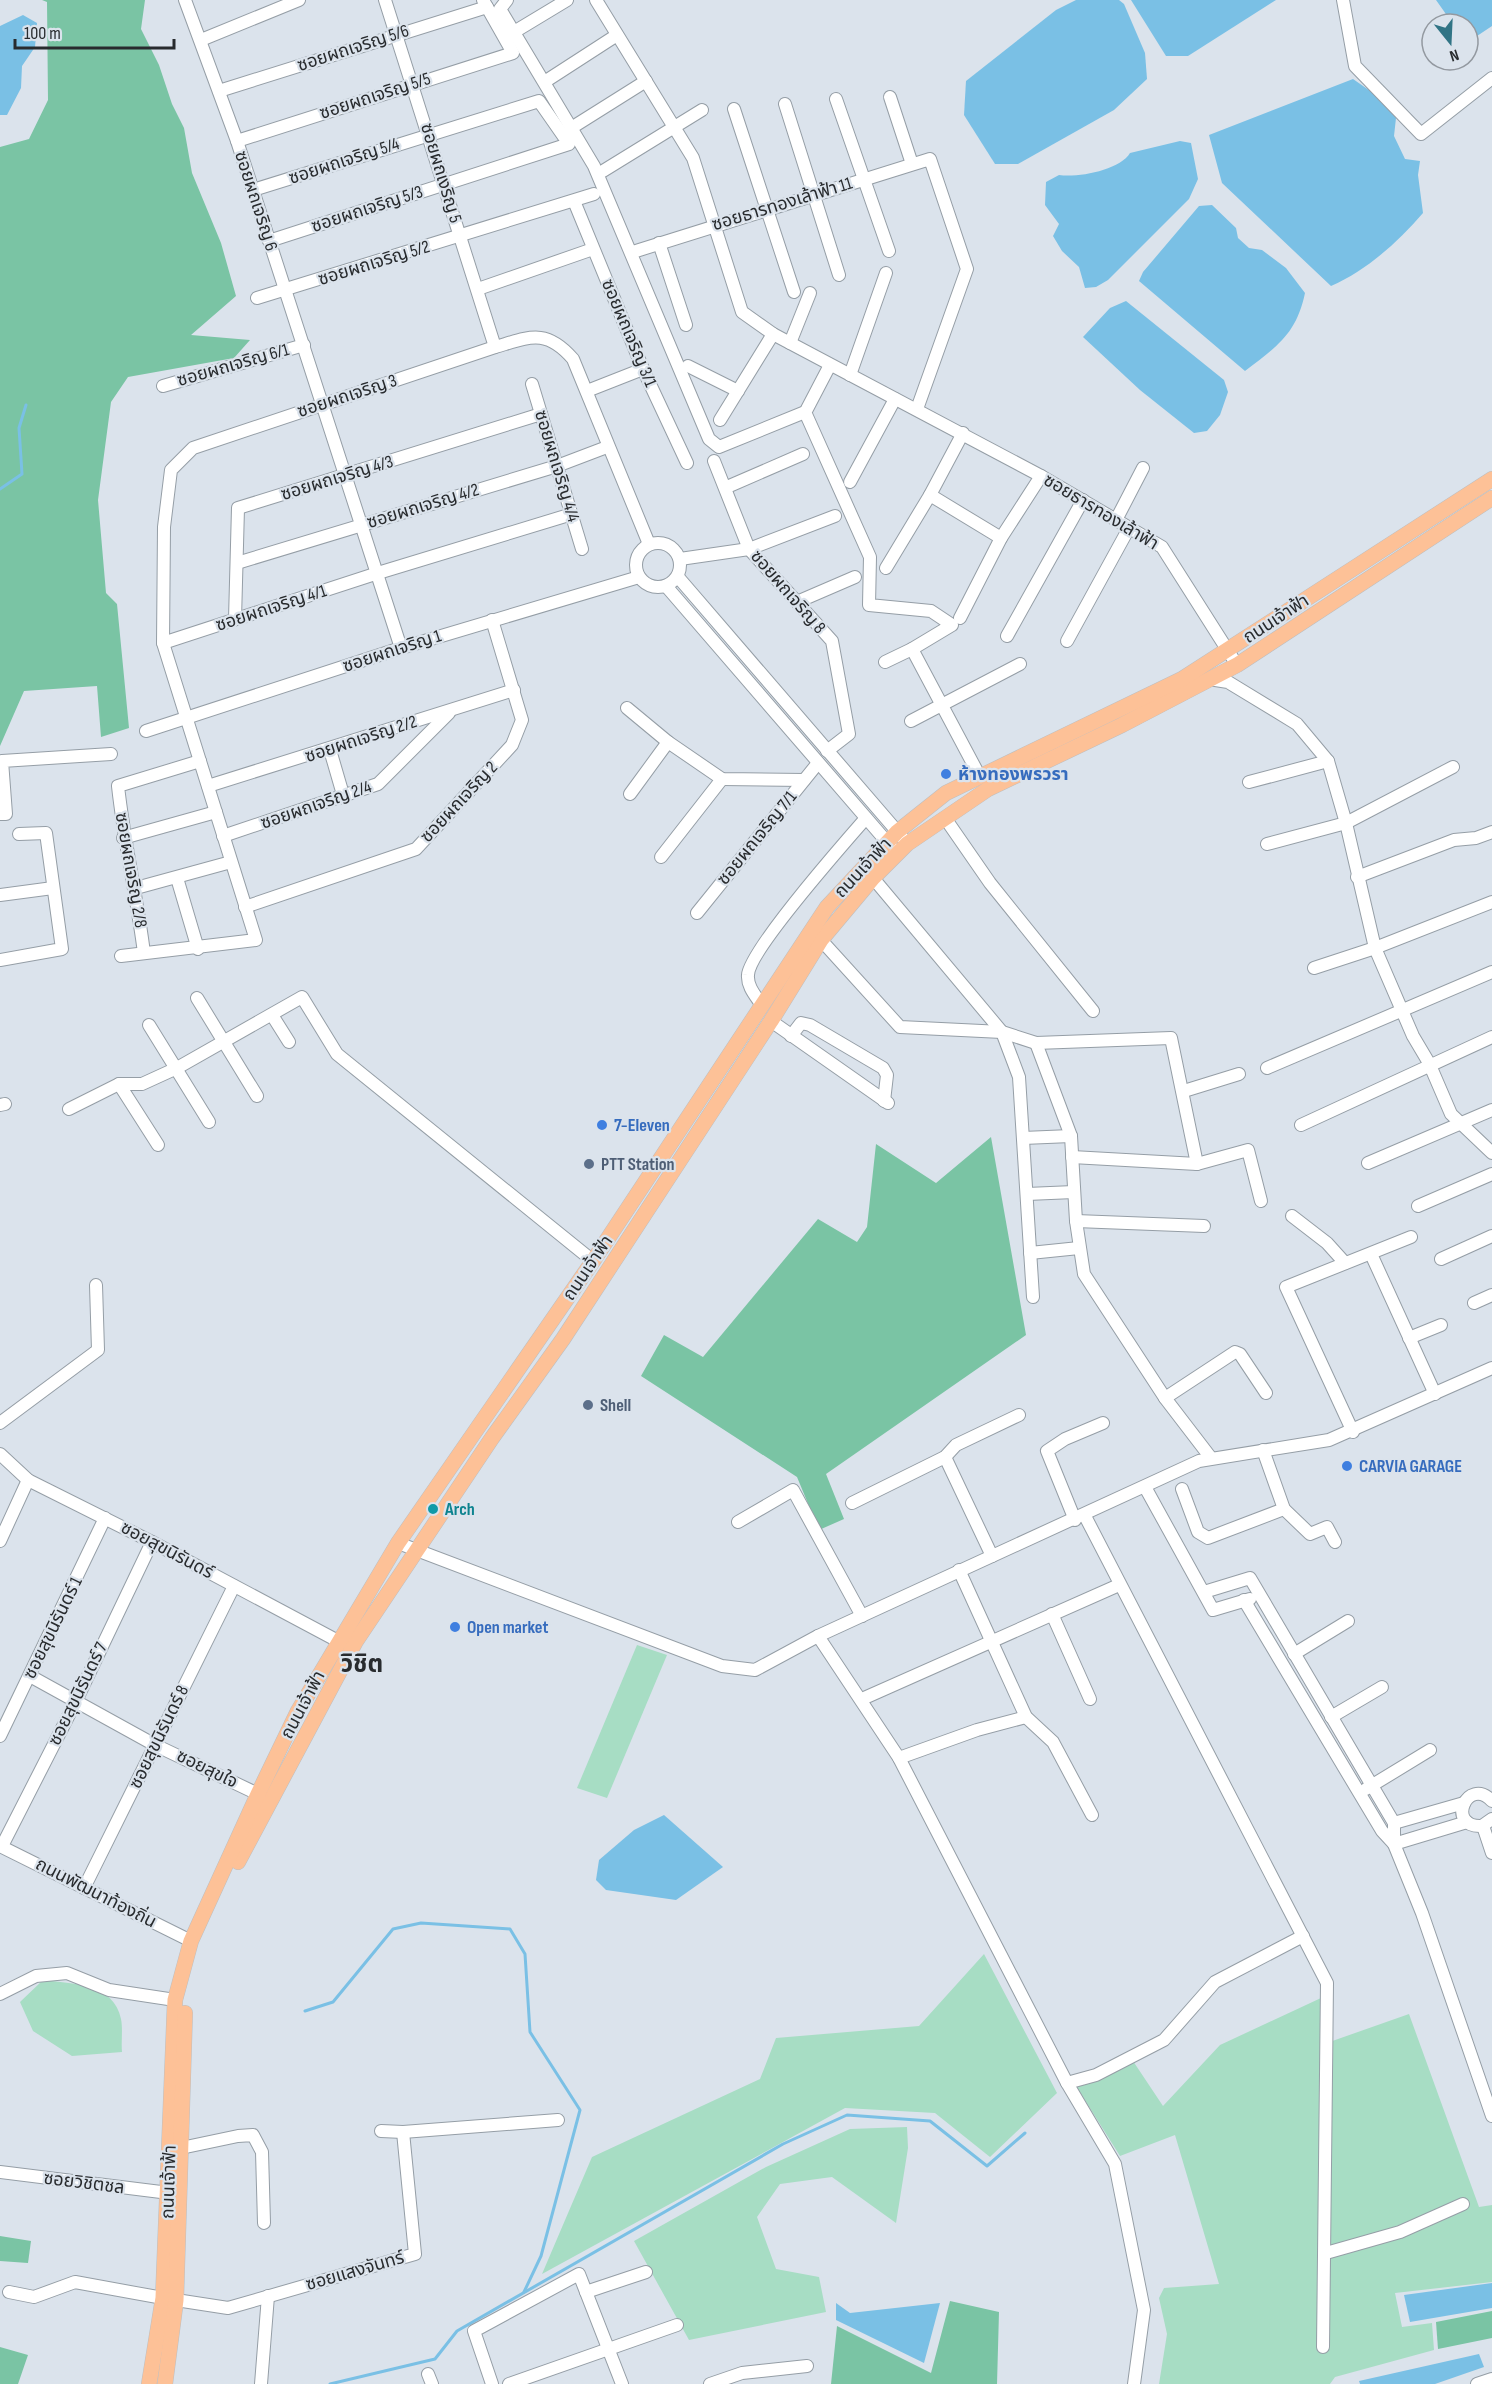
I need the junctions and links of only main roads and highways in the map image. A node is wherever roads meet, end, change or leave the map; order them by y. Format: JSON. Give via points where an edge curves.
{"nodes":[{"id":1,"x":1492,"y":480,"type":"edge"},
{"id":2,"x":1492,"y":498,"type":"edge"},
{"id":3,"x":897,"y":843,"type":"junction"},
{"id":4,"x":169,"y":2299,"type":"junction"},
{"id":5,"x":149,"y":2384,"type":"edge"},
{"id":6,"x":165,"y":2384,"type":"edge"}],
"edges":[{"from":1,"to":3,"type":"main road","name":"ถนนเจ้าฟ้า","via":[[1182,679],[946,793]]},
{"from":2,"to":3,"type":"main road","name":"ถนนเจ้าฟ้า","via":[[1237,665],[988,789]]},
{"from":3,"to":4,"type":"main road","name":"ถนนเจ้าฟ้า","via":[[821,940],[563,1339],[356,1641],[315,1713],[199,1942],[185,2001],[181,2148]]},
{"from":3,"to":4,"type":"main road","name":"ถนนเจ้าฟ้า","via":[[827,907],[593,1261],[398,1542],[298,1711],[192,1941],[175,2000]]},
{"from":4,"to":5,"type":"main road","name":"ถนนเจ้าฟ้า"},
{"from":4,"to":6,"type":"main road","name":"ถนนเจ้าฟ้า"}]}
